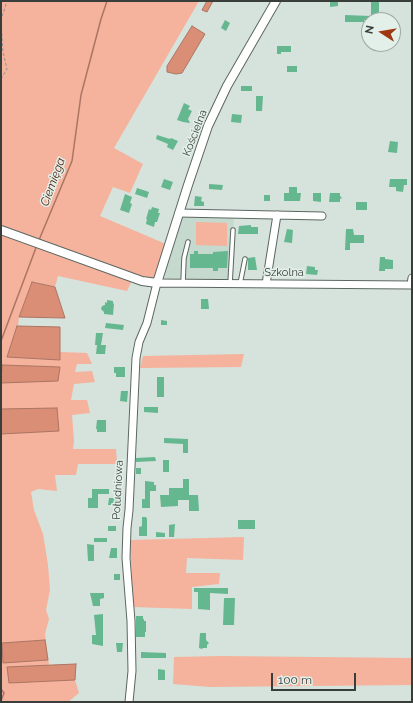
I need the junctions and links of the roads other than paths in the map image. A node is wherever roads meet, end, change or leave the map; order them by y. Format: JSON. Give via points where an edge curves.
{"nodes":[{"id":1,"x":276,"y":1,"type":"edge"},
{"id":2,"x":179,"y":213,"type":"junction"},
{"id":3,"x":276,"y":215,"type":"junction"},
{"id":4,"x":322,"y":216,"type":"dead end"},
{"id":5,"x":1,"y":230,"type":"edge"},
{"id":6,"x":233,"y":230,"type":"dead end"},
{"id":7,"x":188,"y":242,"type":"dead end"},
{"id":8,"x":246,"y":259,"type":"dead end"},
{"id":9,"x":157,"y":283,"type":"junction"},
{"id":10,"x":183,"y":283,"type":"junction"},
{"id":11,"x":412,"y":283,"type":"edge"},
{"id":12,"x":230,"y":284,"type":"junction"},
{"id":13,"x":240,"y":284,"type":"junction"},
{"id":14,"x":266,"y":284,"type":"junction"},
{"id":15,"x":129,"y":702,"type":"edge"}],
"edges":[{"from":1,"to":2,"type":"street","name":"Kościelna","via":[[215,110]]},
{"from":2,"to":3,"type":"street"},
{"from":2,"to":9,"type":"street","name":"Kościelna"},
{"from":3,"to":4,"type":"street"},
{"from":3,"to":14,"type":"street"},
{"from":5,"to":9,"type":"street","via":[[142,281]]},
{"from":6,"to":12,"type":"lane"},
{"from":7,"to":10,"type":"lane","via":[[184,258]]},
{"from":8,"to":13,"type":"lane"},
{"from":9,"to":10,"type":"street","name":"Szkolna"},
{"from":9,"to":15,"type":"street","name":"Południowa","via":[[136,358],[126,558],[131,621],[132,671]]},
{"from":10,"to":12,"type":"street","name":"Szkolna"},
{"from":11,"to":14,"type":"street","name":"Szkolna"},
{"from":12,"to":13,"type":"street","name":"Szkolna"},
{"from":13,"to":14,"type":"street","name":"Szkolna"}]}
